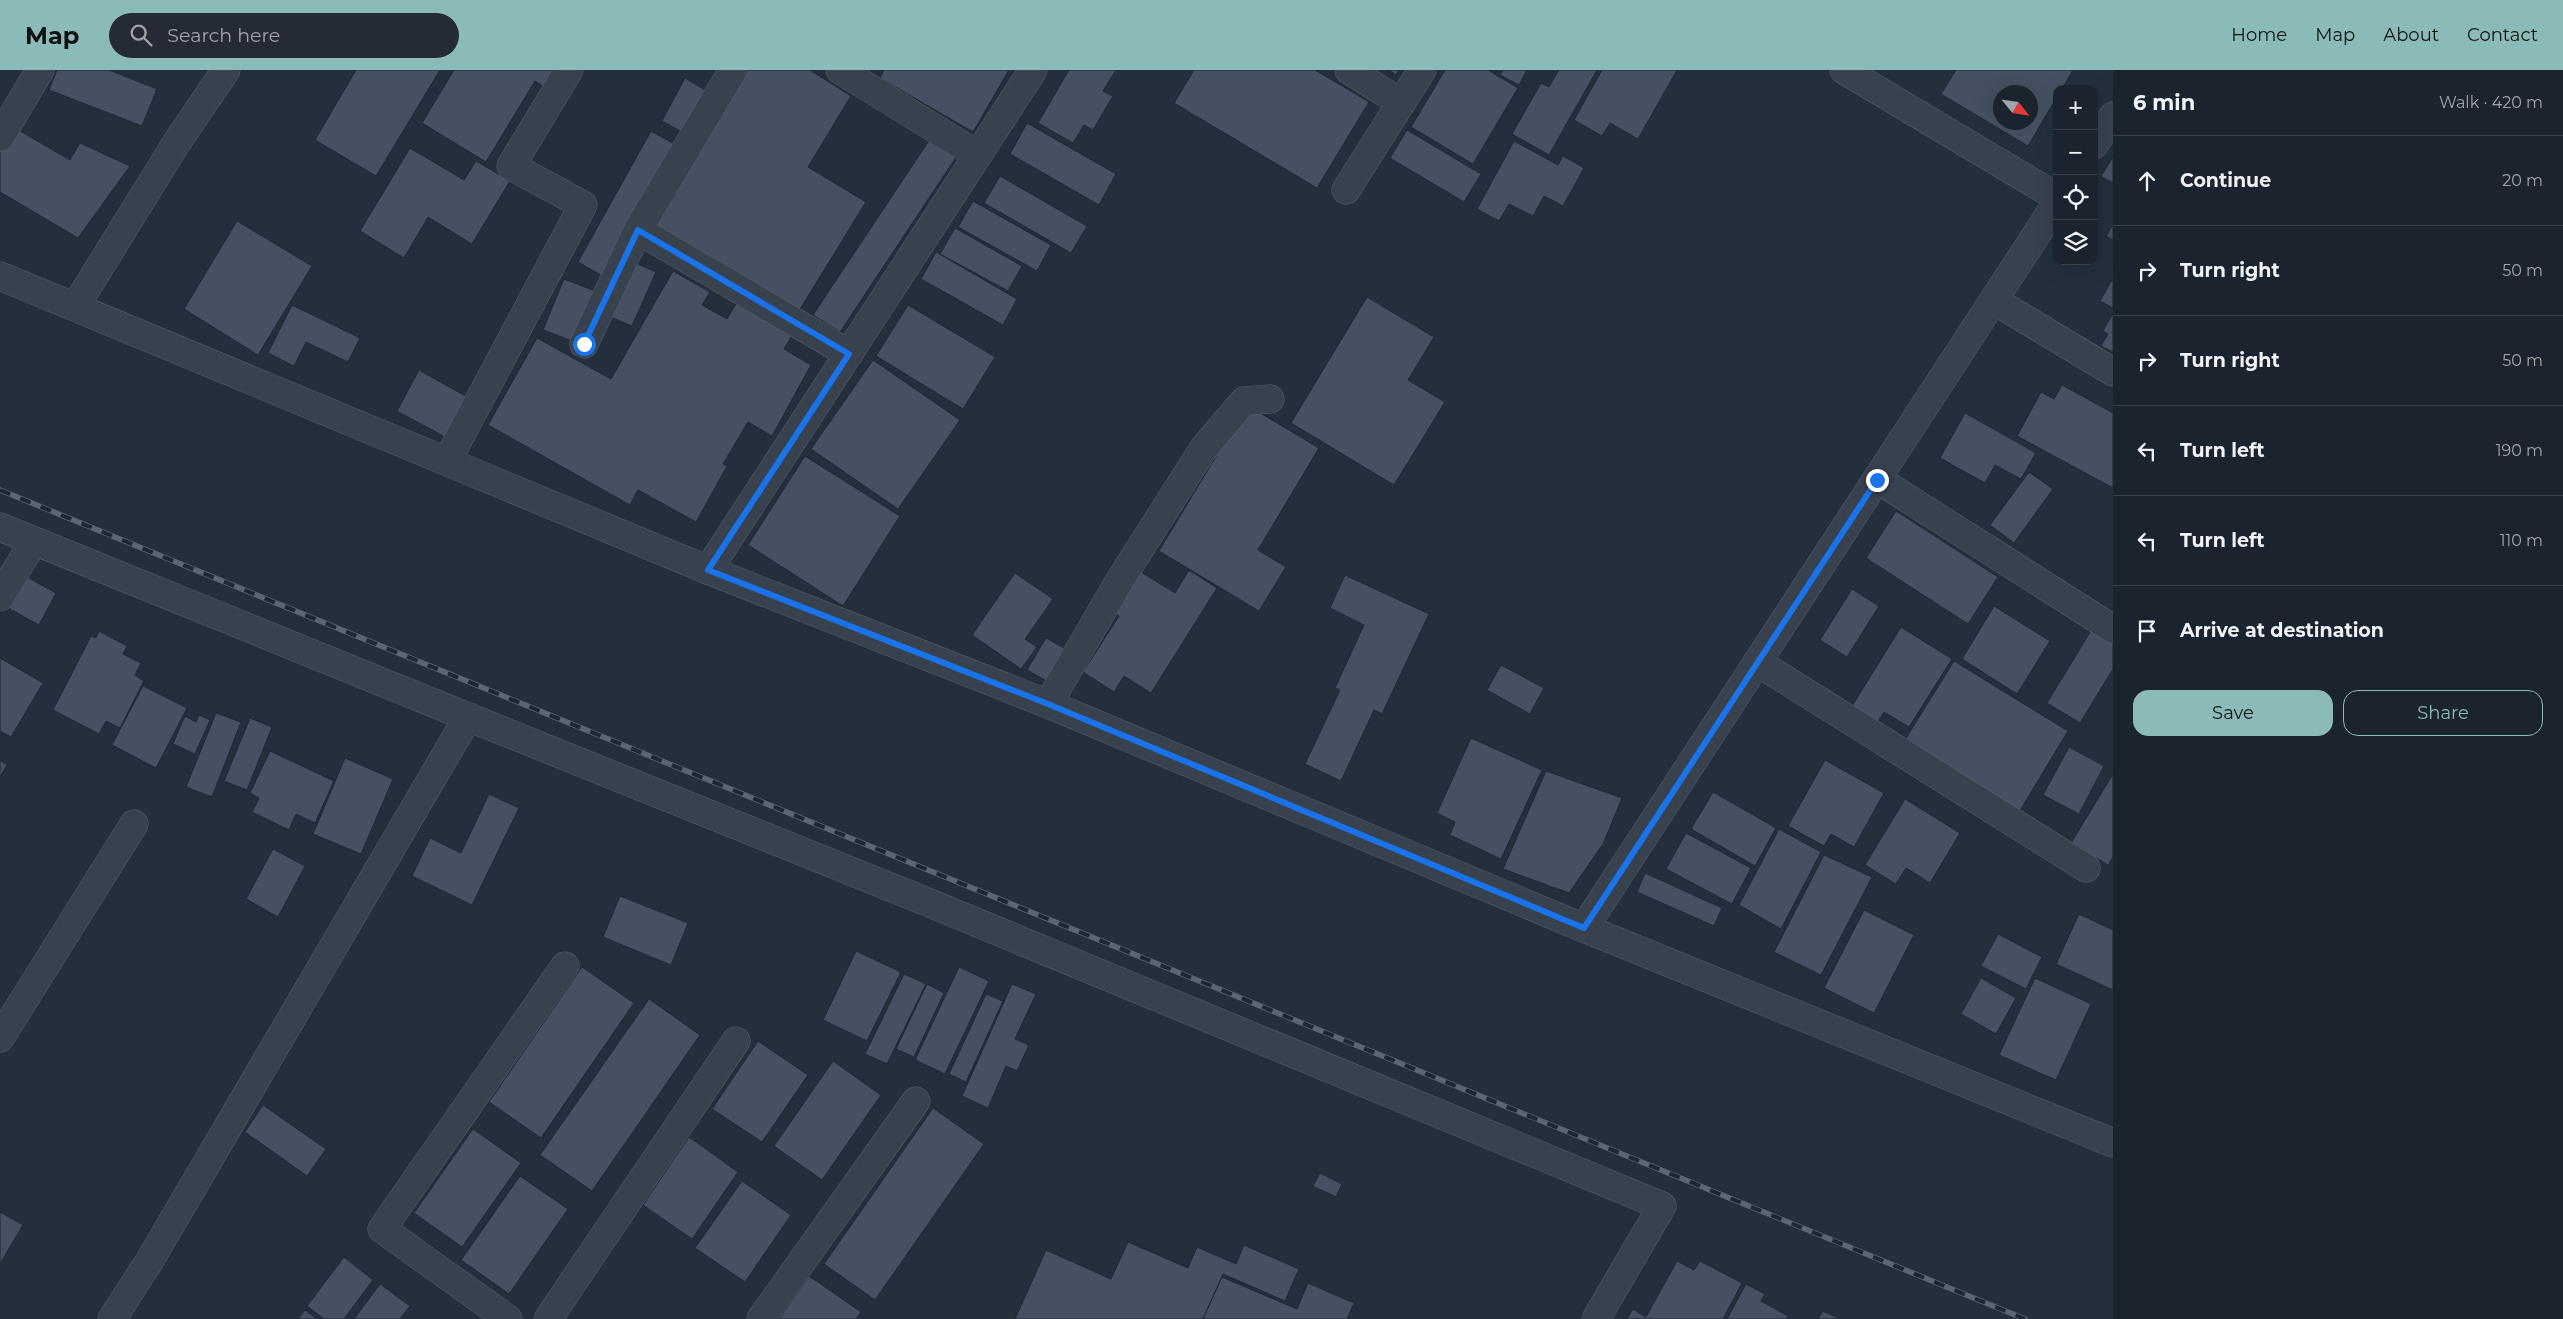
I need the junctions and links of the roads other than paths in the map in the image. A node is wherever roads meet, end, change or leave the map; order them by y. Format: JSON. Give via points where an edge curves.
{"nodes":[{"id":1,"x":40,"y":70,"type":"edge"},
{"id":2,"x":226,"y":70,"type":"edge"},
{"id":3,"x":569,"y":70,"type":"edge"},
{"id":4,"x":733,"y":70,"type":"edge"},
{"id":5,"x":840,"y":70,"type":"edge"},
{"id":6,"x":1033,"y":70,"type":"edge"},
{"id":7,"x":1348,"y":70,"type":"edge"},
{"id":8,"x":1422,"y":70,"type":"edge"},
{"id":9,"x":1844,"y":70,"type":"edge"},
{"id":10,"x":1401,"y":103,"type":"junction"},
{"id":11,"x":2113,"y":116,"type":"edge"},
{"id":12,"x":0,"y":137,"type":"edge"},
{"id":13,"x":2098,"y":139,"type":"edge"},
{"id":14,"x":978,"y":155,"type":"junction"},
{"id":15,"x":1346,"y":190,"type":"dead end"},
{"id":16,"x":2053,"y":195,"type":"edge"},
{"id":17,"x":2053,"y":209,"type":"edge"},
{"id":18,"x":638,"y":230,"type":"junction"},
{"id":19,"x":0,"y":276,"type":"edge"},
{"id":20,"x":1995,"y":301,"type":"junction"},
{"id":21,"x":75,"y":307,"type":"junction"},
{"id":22,"x":584,"y":344,"type":"dead end"},
{"id":23,"x":849,"y":354,"type":"junction"},
{"id":24,"x":2113,"y":372,"type":"edge"},
{"id":25,"x":1270,"y":399,"type":"dead end"},
{"id":26,"x":447,"y":461,"type":"junction"},
{"id":27,"x":1877,"y":480,"type":"junction"},
{"id":28,"x":0,"y":527,"type":"edge"},
{"id":29,"x":34,"y":541,"type":"junction"},
{"id":30,"x":708,"y":570,"type":"junction"},
{"id":31,"x":0,"y":597,"type":"edge"},
{"id":32,"x":2113,"y":629,"type":"edge"},
{"id":33,"x":1757,"y":662,"type":"junction"},
{"id":34,"x":1048,"y":704,"type":"junction"},
{"id":35,"x":468,"y":717,"type":"junction"},
{"id":36,"x":134,"y":824,"type":"dead end"},
{"id":37,"x":2086,"y":868,"type":"dead end"},
{"id":38,"x":1584,"y":928,"type":"junction"},
{"id":39,"x":565,"y":966,"type":"dead end"},
{"id":40,"x":0,"y":1038,"type":"edge"},
{"id":41,"x":736,"y":1041,"type":"dead end"},
{"id":42,"x":916,"y":1101,"type":"dead end"},
{"id":43,"x":2113,"y":1143,"type":"edge"},
{"id":44,"x":112,"y":1319,"type":"edge"},
{"id":45,"x":508,"y":1319,"type":"edge"},
{"id":46,"x":548,"y":1319,"type":"edge"},
{"id":47,"x":761,"y":1319,"type":"edge"},
{"id":48,"x":1596,"y":1319,"type":"edge"}],
"edges":[{"from":1,"to":12,"type":"street"},
{"from":2,"to":21,"type":"street","via":[[177,142]]},
{"from":3,"to":26,"type":"street","via":[[511,166],[583,205]]},
{"from":4,"to":18,"type":"street"},
{"from":5,"to":14,"type":"street"},
{"from":6,"to":14,"type":"street"},
{"from":7,"to":10,"type":"street"},
{"from":8,"to":10,"type":"street"},
{"from":9,"to":16,"type":"street"},
{"from":10,"to":15,"type":"street"},
{"from":11,"to":13,"type":"street"},
{"from":14,"to":23,"type":"street"},
{"from":17,"to":20,"type":"street"},
{"from":18,"to":22,"type":"street"},
{"from":18,"to":23,"type":"street"},
{"from":19,"to":21,"type":"street"},
{"from":20,"to":24,"type":"street"},
{"from":20,"to":27,"type":"street"},
{"from":21,"to":26,"type":"street"},
{"from":23,"to":30,"type":"street"},
{"from":25,"to":34,"type":"street","via":[[1244,401],[1204,448],[1120,580]]},
{"from":26,"to":30,"type":"street"},
{"from":27,"to":32,"type":"street"},
{"from":27,"to":33,"type":"street"},
{"from":28,"to":29,"type":"street"},
{"from":29,"to":31,"type":"street"},
{"from":29,"to":35,"type":"street"},
{"from":30,"to":34,"type":"street"},
{"from":33,"to":37,"type":"street"},
{"from":33,"to":38,"type":"street"},
{"from":34,"to":38,"type":"street"},
{"from":35,"to":44,"type":"street"},
{"from":35,"to":48,"type":"street","via":[[1662,1206]]},
{"from":36,"to":40,"type":"street"},
{"from":38,"to":43,"type":"street"},
{"from":39,"to":45,"type":"street","via":[[382,1229]]},
{"from":41,"to":46,"type":"street"},
{"from":42,"to":47,"type":"street"}]}
